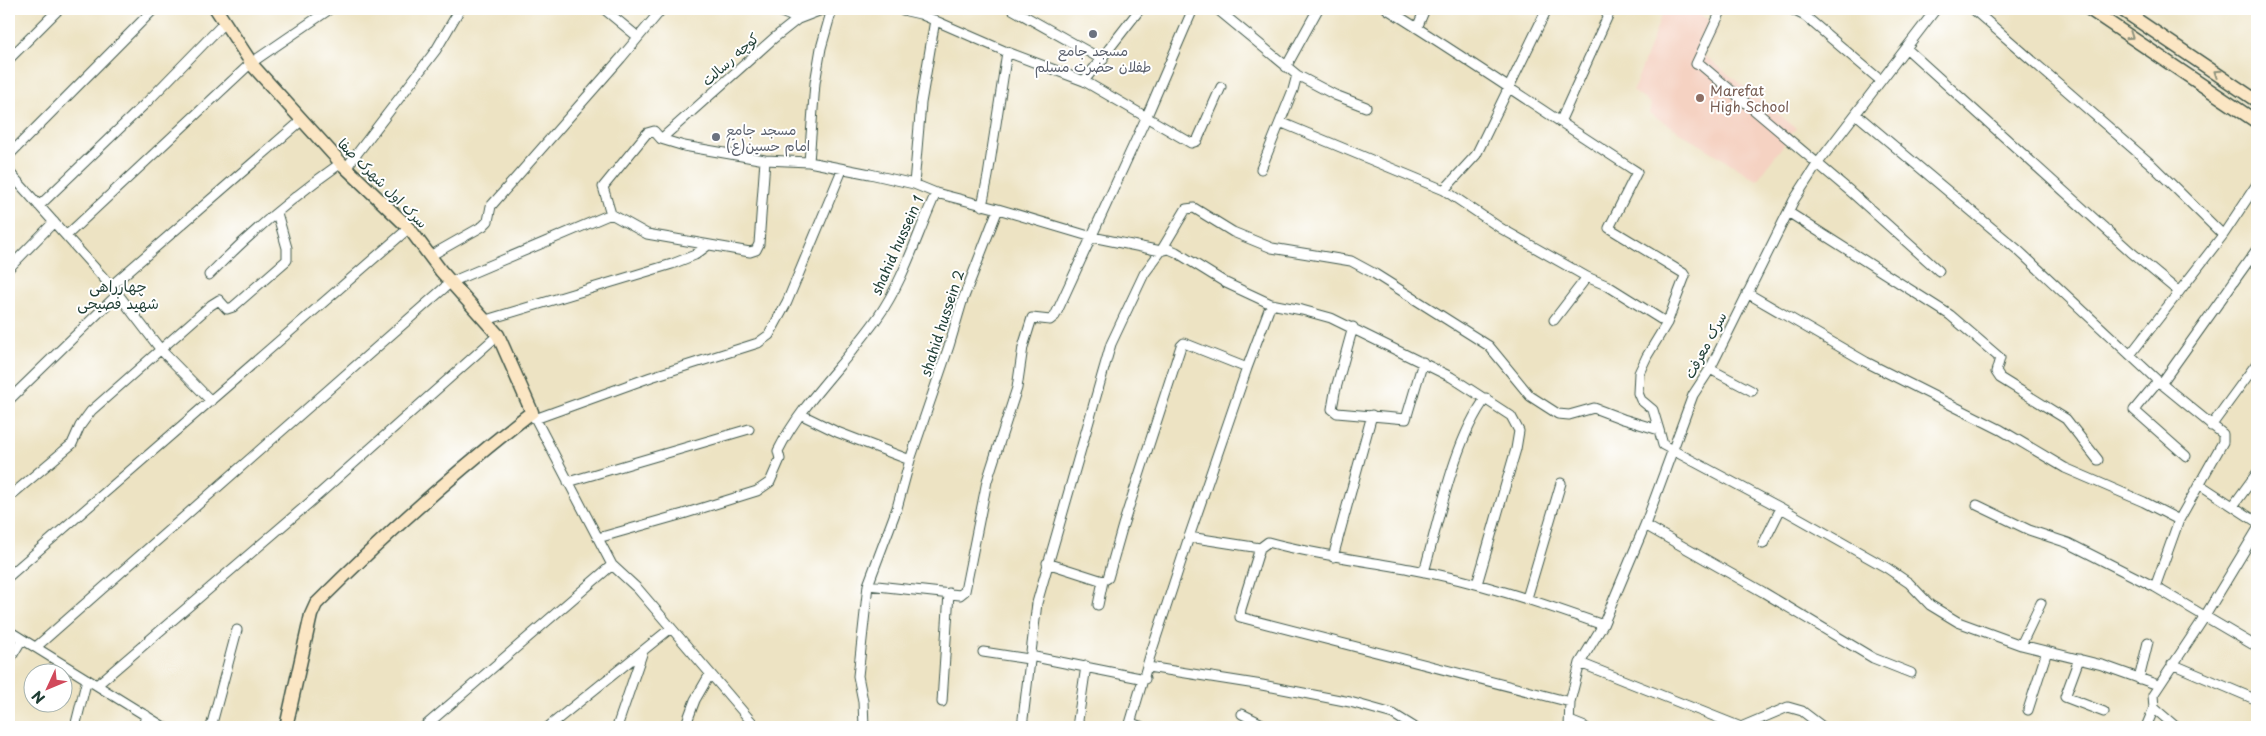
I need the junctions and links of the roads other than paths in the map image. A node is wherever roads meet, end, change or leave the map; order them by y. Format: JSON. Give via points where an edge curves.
{"nodes":[{"id":1,"x":59,"y":9,"type":"edge"},
{"id":2,"x":154,"y":9,"type":"edge"},
{"id":3,"x":217,"y":9,"type":"edge"},
{"id":4,"x":330,"y":9,"type":"edge"},
{"id":5,"x":460,"y":9,"type":"edge"},
{"id":6,"x":604,"y":9,"type":"edge"},
{"id":7,"x":662,"y":9,"type":"edge"},
{"id":8,"x":774,"y":9,"type":"edge"},
{"id":9,"x":824,"y":9,"type":"edge"},
{"id":10,"x":832,"y":9,"type":"edge"},
{"id":11,"x":898,"y":9,"type":"edge"},
{"id":12,"x":1012,"y":9,"type":"edge"},
{"id":13,"x":1140,"y":9,"type":"edge"},
{"id":14,"x":1193,"y":9,"type":"edge"},
{"id":15,"x":1217,"y":9,"type":"edge"},
{"id":16,"x":1318,"y":9,"type":"edge"},
{"id":17,"x":1387,"y":9,"type":"edge"},
{"id":18,"x":1425,"y":9,"type":"edge"},
{"id":19,"x":1547,"y":9,"type":"edge"},
{"id":20,"x":1611,"y":9,"type":"edge"},
{"id":21,"x":1722,"y":9,"type":"edge"},
{"id":22,"x":1791,"y":9,"type":"edge"},
{"id":23,"x":1936,"y":9,"type":"edge"},
{"id":24,"x":1973,"y":9,"type":"edge"},
{"id":25,"x":2089,"y":9,"type":"edge"},
{"id":26,"x":2121,"y":9,"type":"edge"},
{"id":27,"x":798,"y":19,"type":"junction"},
{"id":28,"x":935,"y":20,"type":"junction"},
{"id":29,"x":224,"y":22,"type":"junction"},
{"id":30,"x":1417,"y":28,"type":"junction"},
{"id":31,"x":638,"y":37,"type":"junction"},
{"id":32,"x":1906,"y":48,"type":"junction"},
{"id":33,"x":1007,"y":52,"type":"junction"},
{"id":34,"x":9,"y":59,"type":"edge"},
{"id":35,"x":1103,"y":60,"type":"junction"},
{"id":36,"x":251,"y":63,"type":"junction"},
{"id":37,"x":1286,"y":67,"type":"junction"},
{"id":38,"x":1297,"y":75,"type":"junction"},
{"id":39,"x":1880,"y":80,"type":"junction"},
{"id":40,"x":1084,"y":81,"type":"junction"},
{"id":41,"x":1509,"y":86,"type":"junction"},
{"id":42,"x":1221,"y":87,"type":"dead end"},
{"id":43,"x":2257,"y":100,"type":"edge"},
{"id":44,"x":1366,"y":107,"type":"dead end"},
{"id":45,"x":1856,"y":114,"type":"junction"},
{"id":46,"x":1146,"y":118,"type":"junction"},
{"id":47,"x":301,"y":121,"type":"junction"},
{"id":48,"x":1280,"y":122,"type":"junction"},
{"id":49,"x":1560,"y":122,"type":"junction"},
{"id":50,"x":2257,"y":122,"type":"edge"},
{"id":51,"x":660,"y":139,"type":"junction"},
{"id":52,"x":9,"y":156,"type":"edge"},
{"id":53,"x":765,"y":160,"type":"junction"},
{"id":54,"x":809,"y":162,"type":"junction"},
{"id":55,"x":1818,"y":163,"type":"junction"},
{"id":56,"x":343,"y":166,"type":"junction"},
{"id":57,"x":1261,"y":169,"type":"dead end"},
{"id":58,"x":842,"y":170,"type":"junction"},
{"id":59,"x":9,"y":172,"type":"edge"},
{"id":60,"x":914,"y":184,"type":"junction"},
{"id":61,"x":2257,"y":184,"type":"edge"},
{"id":62,"x":1444,"y":190,"type":"junction"},
{"id":63,"x":936,"y":193,"type":"junction"},
{"id":64,"x":39,"y":206,"type":"junction"},
{"id":65,"x":982,"y":206,"type":"junction"},
{"id":66,"x":998,"y":209,"type":"junction"},
{"id":67,"x":1788,"y":212,"type":"junction"},
{"id":68,"x":277,"y":213,"type":"junction"},
{"id":69,"x":610,"y":214,"type":"junction"},
{"id":70,"x":54,"y":222,"type":"junction"},
{"id":71,"x":409,"y":228,"type":"junction"},
{"id":72,"x":2223,"y":234,"type":"junction"},
{"id":73,"x":66,"y":236,"type":"junction"},
{"id":74,"x":1092,"y":237,"type":"junction"},
{"id":75,"x":707,"y":246,"type":"junction"},
{"id":76,"x":2257,"y":249,"type":"edge"},
{"id":77,"x":1161,"y":251,"type":"junction"},
{"id":78,"x":430,"y":256,"type":"junction"},
{"id":79,"x":2254,"y":262,"type":"edge"},
{"id":80,"x":9,"y":268,"type":"edge"},
{"id":81,"x":1939,"y":271,"type":"dead end"},
{"id":82,"x":209,"y":275,"type":"dead end"},
{"id":83,"x":1587,"y":277,"type":"junction"},
{"id":84,"x":451,"y":282,"type":"junction"},
{"id":85,"x":111,"y":286,"type":"junction"},
{"id":86,"x":2179,"y":292,"type":"junction"},
{"id":87,"x":1747,"y":293,"type":"junction"},
{"id":88,"x":118,"y":294,"type":"junction"},
{"id":89,"x":1272,"y":304,"type":"junction"},
{"id":90,"x":486,"y":320,"type":"junction"},
{"id":91,"x":1554,"y":320,"type":"dead end"},
{"id":92,"x":1667,"y":323,"type":"junction"},
{"id":93,"x":1353,"y":327,"type":"junction"},
{"id":94,"x":498,"y":335,"type":"junction"},
{"id":95,"x":161,"y":350,"type":"junction"},
{"id":96,"x":2130,"y":356,"type":"junction"},
{"id":97,"x":1423,"y":362,"type":"junction"},
{"id":98,"x":2257,"y":362,"type":"edge"},
{"id":99,"x":1247,"y":368,"type":"junction"},
{"id":100,"x":1710,"y":370,"type":"junction"},
{"id":101,"x":2159,"y":382,"type":"junction"},
{"id":102,"x":1752,"y":391,"type":"dead end"},
{"id":103,"x":1486,"y":398,"type":"junction"},
{"id":104,"x":9,"y":400,"type":"edge"},
{"id":105,"x":210,"y":401,"type":"junction"},
{"id":106,"x":533,"y":415,"type":"junction"},
{"id":107,"x":802,"y":415,"type":"junction"},
{"id":108,"x":1372,"y":415,"type":"junction"},
{"id":109,"x":2211,"y":426,"type":"junction"},
{"id":110,"x":748,"y":428,"type":"dead end"},
{"id":111,"x":1659,"y":430,"type":"junction"},
{"id":112,"x":1672,"y":450,"type":"junction"},
{"id":113,"x":2186,"y":456,"type":"dead end"},
{"id":114,"x":910,"y":460,"type":"junction"},
{"id":115,"x":2098,"y":460,"type":"dead end"},
{"id":116,"x":2257,"y":473,"type":"edge"},
{"id":117,"x":568,"y":482,"type":"junction"},
{"id":118,"x":1561,"y":483,"type":"dead end"},
{"id":119,"x":2199,"y":484,"type":"junction"},
{"id":120,"x":9,"y":497,"type":"edge"},
{"id":121,"x":1977,"y":505,"type":"dead end"},
{"id":122,"x":2233,"y":506,"type":"junction"},
{"id":123,"x":1781,"y":508,"type":"junction"},
{"id":124,"x":2178,"y":520,"type":"junction"},
{"id":125,"x":2257,"y":522,"type":"edge"},
{"id":126,"x":1645,"y":525,"type":"junction"},
{"id":127,"x":2257,"y":530,"type":"edge"},
{"id":128,"x":1189,"y":537,"type":"junction"},
{"id":129,"x":598,"y":538,"type":"junction"},
{"id":130,"x":1763,"y":544,"type":"dead end"},
{"id":131,"x":1260,"y":548,"type":"junction"},
{"id":132,"x":1333,"y":557,"type":"junction"},
{"id":133,"x":1047,"y":563,"type":"junction"},
{"id":134,"x":612,"y":565,"type":"junction"},
{"id":135,"x":1424,"y":572,"type":"junction"},
{"id":136,"x":9,"y":576,"type":"edge"},
{"id":137,"x":1103,"y":581,"type":"junction"},
{"id":138,"x":1477,"y":584,"type":"junction"},
{"id":139,"x":868,"y":585,"type":"junction"},
{"id":140,"x":2155,"y":587,"type":"junction"},
{"id":141,"x":949,"y":593,"type":"junction"},
{"id":142,"x":1527,"y":598,"type":"junction"},
{"id":143,"x":2041,"y":603,"type":"dead end"},
{"id":144,"x":1098,"y":605,"type":"dead end"},
{"id":145,"x":2203,"y":617,"type":"junction"},
{"id":146,"x":1603,"y":625,"type":"junction"},
{"id":147,"x":671,"y":628,"type":"junction"},
{"id":148,"x":237,"y":630,"type":"dead end"},
{"id":149,"x":9,"y":631,"type":"edge"},
{"id":150,"x":22,"y":639,"type":"junction"},
{"id":151,"x":2148,"y":642,"type":"dead end"},
{"id":152,"x":2252,"y":644,"type":"dead end"},
{"id":153,"x":2021,"y":645,"type":"junction"},
{"id":154,"x":36,"y":647,"type":"junction"},
{"id":155,"x":643,"y":651,"type":"junction"},
{"id":156,"x":2047,"y":651,"type":"junction"},
{"id":157,"x":983,"y":652,"type":"dead end"},
{"id":158,"x":1030,"y":658,"type":"junction"},
{"id":159,"x":2079,"y":659,"type":"junction"},
{"id":160,"x":9,"y":661,"type":"edge"},
{"id":161,"x":1580,"y":662,"type":"junction"},
{"id":162,"x":2172,"y":664,"type":"junction"},
{"id":163,"x":1086,"y":666,"type":"junction"},
{"id":164,"x":1148,"y":666,"type":"junction"},
{"id":165,"x":1910,"y":673,"type":"dead end"},
{"id":166,"x":710,"y":674,"type":"junction"},
{"id":167,"x":2139,"y":678,"type":"junction"},
{"id":168,"x":87,"y":679,"type":"junction"},
{"id":169,"x":1144,"y":679,"type":"junction"},
{"id":170,"x":97,"y":685,"type":"junction"},
{"id":171,"x":2158,"y":685,"type":"junction"},
{"id":172,"x":2257,"y":700,"type":"edge"},
{"id":173,"x":942,"y":702,"type":"dead end"},
{"id":174,"x":1570,"y":702,"type":"junction"},
{"id":175,"x":2154,"y":708,"type":"junction"},
{"id":176,"x":2028,"y":710,"type":"dead end"},
{"id":177,"x":2104,"y":712,"type":"dead end"},
{"id":178,"x":1242,"y":714,"type":"dead end"},
{"id":179,"x":146,"y":715,"type":"junction"},
{"id":180,"x":1570,"y":724,"type":"edge"},
{"id":181,"x":1130,"y":725,"type":"edge"},
{"id":182,"x":75,"y":727,"type":"edge"},
{"id":183,"x":143,"y":727,"type":"edge"},
{"id":184,"x":164,"y":727,"type":"edge"},
{"id":185,"x":211,"y":727,"type":"edge"},
{"id":186,"x":286,"y":727,"type":"edge"},
{"id":187,"x":424,"y":727,"type":"edge"},
{"id":188,"x":548,"y":727,"type":"edge"},
{"id":189,"x":617,"y":727,"type":"edge"},
{"id":190,"x":685,"y":727,"type":"edge"},
{"id":191,"x":756,"y":727,"type":"edge"},
{"id":192,"x":864,"y":727,"type":"edge"},
{"id":193,"x":1022,"y":727,"type":"edge"},
{"id":194,"x":1077,"y":727,"type":"edge"},
{"id":195,"x":1142,"y":727,"type":"edge"},
{"id":196,"x":1268,"y":727,"type":"edge"},
{"id":197,"x":1414,"y":727,"type":"edge"},
{"id":198,"x":1585,"y":727,"type":"edge"},
{"id":199,"x":1741,"y":727,"type":"edge"},
{"id":200,"x":1823,"y":727,"type":"edge"},
{"id":201,"x":2146,"y":727,"type":"edge"},
{"id":202,"x":2176,"y":727,"type":"edge"}],
"edges":[{"from":1,"to":34,"type":"street"},
{"from":2,"to":52,"type":"street"},
{"from":3,"to":29,"type":"street","name":"سرک اول شهرک صفا"},
{"from":4,"to":36,"type":"street"},
{"from":5,"to":56,"type":"street","via":[[436,50]]},
{"from":6,"to":31,"type":"street"},
{"from":7,"to":31,"type":"street"},
{"from":8,"to":27,"type":"street"},
{"from":9,"to":27,"type":"street","name":"کوچه رسالت"},
{"from":10,"to":54,"type":"street","via":[[815,83]]},
{"from":11,"to":28,"type":"street"},
{"from":12,"to":35,"type":"street"},
{"from":13,"to":35,"type":"street"},
{"from":14,"to":46,"type":"street"},
{"from":15,"to":37,"type":"street"},
{"from":16,"to":37,"type":"street"},
{"from":17,"to":30,"type":"street"},
{"from":18,"to":30,"type":"street"},
{"from":19,"to":41,"type":"street"},
{"from":20,"to":49,"type":"street"},
{"from":21,"to":55,"type":"street","via":[[1696,64]]},
{"from":22,"to":39,"type":"street","via":[[1805,16]]},
{"from":23,"to":32,"type":"street","name":"سرک معرفت"},
{"from":24,"to":72,"type":"street","via":[[2152,165]]},
{"from":25,"to":50,"type":"street","one_way":true},
{"from":43,"to":26,"type":"street","one_way":true},
{"from":27,"to":51,"type":"street","name":"کوچه رسالت"},
{"from":28,"to":33,"type":"street"},
{"from":28,"to":60,"type":"street","via":[[921,103]]},
{"from":29,"to":36,"type":"street","name":"سرک اول شهرک صفا"},
{"from":29,"to":64,"type":"street"},
{"from":30,"to":41,"type":"street"},
{"from":31,"to":78,"type":"street","via":[[491,206],[488,221]]},
{"from":32,"to":39,"type":"street","name":"سرک معرفت"},
{"from":32,"to":86,"type":"street"},
{"from":33,"to":40,"type":"street"},
{"from":33,"to":65,"type":"street"},
{"from":35,"to":40,"type":"street"},
{"from":36,"to":47,"type":"street","name":"سرک اول شهرک صفا"},
{"from":36,"to":73,"type":"street"},
{"from":37,"to":38,"type":"street"},
{"from":38,"to":44,"type":"street"},
{"from":38,"to":48,"type":"street"},
{"from":39,"to":45,"type":"street","name":"سرک معرفت"},
{"from":40,"to":46,"type":"street"},
{"from":41,"to":49,"type":"street"},
{"from":41,"to":62,"type":"street","via":[[1476,155]]},
{"from":42,"to":46,"type":"street","via":[[1194,144]]},
{"from":45,"to":55,"type":"street","name":"سرک معرفت"},
{"from":45,"to":96,"type":"street","via":[[2019,251]]},
{"from":46,"to":74,"type":"street"},
{"from":47,"to":56,"type":"street","name":"سرک اول شهرک صفا"},
{"from":47,"to":85,"type":"street"},
{"from":48,"to":57,"type":"street"},
{"from":48,"to":62,"type":"street"},
{"from":49,"to":92,"type":"street","via":[[1637,172],[1609,228],[1685,276]]},
{"from":51,"to":53,"type":"street","name":"shahid hussein 1"},
{"from":51,"to":69,"type":"street","name":"shahid hussein 1","via":[[654,131],[647,133],[603,187]]},
{"from":53,"to":54,"type":"street","name":"shahid hussein 1"},
{"from":53,"to":75,"type":"street","via":[[756,250]]},
{"from":54,"to":58,"type":"street","name":"shahid hussein 1"},
{"from":55,"to":67,"type":"street","name":"سرک معرفت"},
{"from":55,"to":81,"type":"street"},
{"from":56,"to":68,"type":"street","via":[[297,194]]},
{"from":56,"to":71,"type":"street","name":"سرک اول شهرک صفا"},
{"from":58,"to":60,"type":"street","name":"shahid hussein 1"},
{"from":58,"to":106,"type":"street","via":[[787,302],[769,335],[758,343]]},
{"from":59,"to":64,"type":"street"},
{"from":60,"to":63,"type":"street","name":"shahid hussein 1"},
{"from":61,"to":72,"type":"street"},
{"from":62,"to":83,"type":"street","via":[[1502,229]]},
{"from":63,"to":65,"type":"street"},
{"from":63,"to":107,"type":"street","name":"shahid hussein 1","via":[[893,294]]},
{"from":64,"to":70,"type":"street"},
{"from":65,"to":66,"type":"street"},
{"from":66,"to":74,"type":"street"},
{"from":66,"to":114,"type":"street","name":"shahid hussein 2","via":[[962,302]]},
{"from":67,"to":87,"type":"street","name":"سرک معرفت"},
{"from":67,"to":115,"type":"street","via":[[1950,315],[2000,358],[1996,372],[2000,378],[2066,420]]},
{"from":68,"to":82,"type":"street"},
{"from":68,"to":95,"type":"street","via":[[287,260],[232,307],[227,309],[219,300],[211,305]]},
{"from":69,"to":75,"type":"street","via":[[647,234]]},
{"from":69,"to":84,"type":"street"},
{"from":70,"to":73,"type":"street"},
{"from":70,"to":80,"type":"street"},
{"from":71,"to":78,"type":"street","name":"سرک اول شهرک صفا"},
{"from":71,"to":105,"type":"street"},
{"from":72,"to":86,"type":"street"},
{"from":73,"to":85,"type":"street"},
{"from":74,"to":77,"type":"street"},
{"from":74,"to":141,"type":"street","via":[[1055,316],[1050,320],[1032,318],[1023,346],[1016,388],[987,481],[965,590],[960,595]]},
{"from":75,"to":90,"type":"street","via":[[695,255],[672,264]]},
{"from":76,"to":79,"type":"street"},
{"from":77,"to":89,"type":"street","via":[[1169,249],[1176,252],[1226,283]]},
{"from":77,"to":111,"type":"street","via":[[1190,207],[1232,232],[1272,248],[1351,261],[1489,346],[1530,396],[1558,414],[1569,415],[1594,408]]},
{"from":77,"to":133,"type":"street","via":[[1144,274],[1111,344]]},
{"from":78,"to":84,"type":"street","name":"سرک اول شهرک صفا"},
{"from":79,"to":101,"type":"street"},
{"from":83,"to":91,"type":"street"},
{"from":83,"to":92,"type":"street","via":[[1615,290]]},
{"from":84,"to":90,"type":"street","name":"سرک اول شهرک صفا"},
{"from":84,"to":154,"type":"street"},
{"from":85,"to":88,"type":"street"},
{"from":86,"to":96,"type":"street"},
{"from":87,"to":100,"type":"street","name":"سرک معرفت"},
{"from":87,"to":124,"type":"street","via":[[1866,362],[2001,430],[2065,468]]},
{"from":88,"to":95,"type":"street"},
{"from":88,"to":104,"type":"street"},
{"from":89,"to":93,"type":"street","via":[[1331,318]]},
{"from":89,"to":99,"type":"street"},
{"from":90,"to":94,"type":"street","name":"سرک اول شهرک صفا"},
{"from":92,"to":111,"type":"street","via":[[1639,373],[1638,393],[1653,410]]},
{"from":93,"to":97,"type":"street"},
{"from":93,"to":108,"type":"street","via":[[1332,409],[1337,413]]},
{"from":94,"to":106,"type":"street","name":"سرک اول شهرک صفا"},
{"from":94,"to":170,"type":"street"},
{"from":95,"to":105,"type":"street"},
{"from":95,"to":120,"type":"street","via":[[91,411],[72,444]]},
{"from":96,"to":101,"type":"street"},
{"from":97,"to":103,"type":"street"},
{"from":97,"to":108,"type":"street","via":[[1406,419]]},
{"from":98,"to":109,"type":"street"},
{"from":99,"to":128,"type":"street"},
{"from":99,"to":137,"type":"street","via":[[1188,343],[1181,346],[1108,578]]},
{"from":100,"to":102,"type":"street"},
{"from":100,"to":112,"type":"street","name":"سرک معرفت","via":[[1693,395]]},
{"from":101,"to":109,"type":"street"},
{"from":101,"to":113,"type":"street","via":[[2134,410]]},
{"from":103,"to":135,"type":"street","via":[[1466,434]]},
{"from":103,"to":138,"type":"street","via":[[1511,416],[1519,431]]},
{"from":105,"to":136,"type":"street"},
{"from":106,"to":117,"type":"street"},
{"from":106,"to":186,"type":"street","via":[[489,445],[316,604]]},
{"from":107,"to":114,"type":"street"},
{"from":107,"to":129,"type":"street","name":"shahid hussein 1","via":[[788,431],[778,451],[780,459],[766,485],[684,514]]},
{"from":108,"to":132,"type":"street"},
{"from":109,"to":119,"type":"street","via":[[2223,434],[2223,442]]},
{"from":110,"to":117,"type":"street"},
{"from":111,"to":112,"type":"street","via":[[1663,445]]},
{"from":112,"to":123,"type":"street"},
{"from":112,"to":126,"type":"street","name":"سرک معرفت"},
{"from":114,"to":139,"type":"street","name":"shahid hussein 2","via":[[897,508]]},
{"from":116,"to":122,"type":"street"},
{"from":117,"to":129,"type":"street"},
{"from":118,"to":142,"type":"street"},
{"from":119,"to":122,"type":"street"},
{"from":119,"to":124,"type":"street"},
{"from":121,"to":140,"type":"street","via":[[2029,530],[2068,543]]},
{"from":122,"to":125,"type":"street"},
{"from":123,"to":130,"type":"street"},
{"from":123,"to":153,"type":"street","via":[[1887,568],[1909,583],[1930,605],[1958,622]]},
{"from":124,"to":140,"type":"street"},
{"from":126,"to":146,"type":"street","name":"سرک معرفت"},
{"from":126,"to":165,"type":"street","via":[[1873,658]]},
{"from":127,"to":145,"type":"street"},
{"from":128,"to":131,"type":"street"},
{"from":128,"to":164,"type":"street"},
{"from":129,"to":134,"type":"street"},
{"from":131,"to":132,"type":"street","via":[[1268,542]]},
{"from":131,"to":174,"type":"street","via":[[1240,617]]},
{"from":132,"to":135,"type":"street"},
{"from":133,"to":137,"type":"street"},
{"from":133,"to":158,"type":"street","via":[[1037,603]]},
{"from":134,"to":147,"type":"street","via":[[638,589]]},
{"from":134,"to":187,"type":"street"},
{"from":135,"to":138,"type":"street"},
{"from":137,"to":144,"type":"street"},
{"from":138,"to":142,"type":"street"},
{"from":139,"to":141,"type":"street"},
{"from":139,"to":192,"type":"street","name":"shahid hussein 2","via":[[858,676]]},
{"from":140,"to":145,"type":"street"},
{"from":141,"to":173,"type":"street"},
{"from":142,"to":146,"type":"street"},
{"from":143,"to":153,"type":"street"},
{"from":145,"to":152,"type":"street"},
{"from":145,"to":162,"type":"street"},
{"from":146,"to":161,"type":"street","name":"سرک معرفت"},
{"from":147,"to":155,"type":"street"},
{"from":147,"to":166,"type":"street"},
{"from":148,"to":185,"type":"street"},
{"from":149,"to":150,"type":"street"},
{"from":150,"to":154,"type":"street"},
{"from":150,"to":160,"type":"street"},
{"from":151,"to":167,"type":"street"},
{"from":153,"to":156,"type":"street"},
{"from":154,"to":168,"type":"street"},
{"from":155,"to":188,"type":"street"},
{"from":155,"to":189,"type":"street"},
{"from":156,"to":159,"type":"street"},
{"from":156,"to":176,"type":"street"},
{"from":157,"to":158,"type":"street"},
{"from":158,"to":163,"type":"street"},
{"from":158,"to":193,"type":"street"},
{"from":159,"to":167,"type":"street"},
{"from":159,"to":177,"type":"street","via":[[2065,697]]},
{"from":161,"to":174,"type":"street","name":"سرک معرفت"},
{"from":161,"to":199,"type":"street"},
{"from":162,"to":171,"type":"street"},
{"from":162,"to":172,"type":"street"},
{"from":163,"to":169,"type":"street"},
{"from":163,"to":194,"type":"street"},
{"from":164,"to":169,"type":"street"},
{"from":164,"to":197,"type":"street","via":[[1350,702],[1393,714]]},
{"from":166,"to":190,"type":"street"},
{"from":166,"to":191,"type":"street"},
{"from":167,"to":171,"type":"street"},
{"from":168,"to":170,"type":"street"},
{"from":168,"to":182,"type":"street"},
{"from":169,"to":181,"type":"street"},
{"from":170,"to":179,"type":"street"},
{"from":171,"to":175,"type":"street","via":[[2153,695]]},
{"from":174,"to":180,"type":"street","name":"سرک معرفت"},
{"from":175,"to":201,"type":"street"},
{"from":175,"to":202,"type":"street"},
{"from":178,"to":196,"type":"street"},
{"from":179,"to":183,"type":"street"},
{"from":179,"to":184,"type":"street"},
{"from":180,"to":198,"type":"street"},
{"from":181,"to":195,"type":"street"},
{"from":199,"to":200,"type":"street","via":[[1788,707],[1802,711]]}]}
